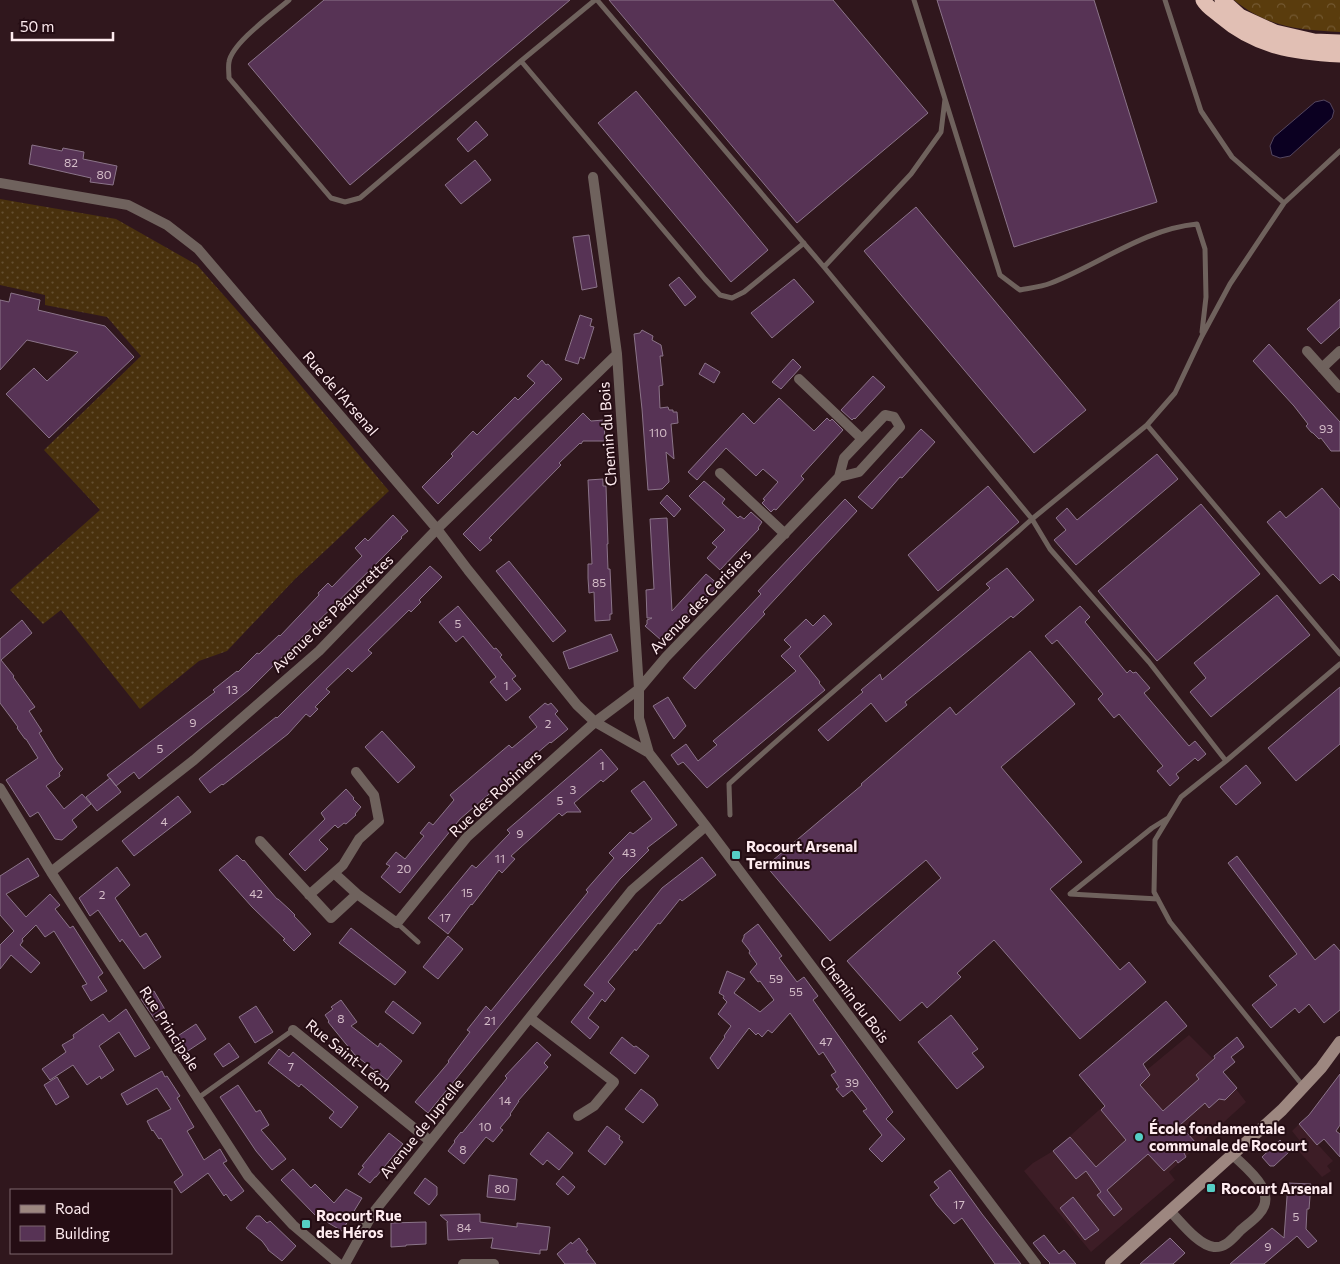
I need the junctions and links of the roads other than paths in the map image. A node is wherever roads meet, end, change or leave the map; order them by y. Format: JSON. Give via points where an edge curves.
{"nodes":[{"id":1,"x":289,"y":0,"type":"edge"},
{"id":2,"x":596,"y":0,"type":"edge"},
{"id":3,"x":914,"y":0,"type":"edge"},
{"id":4,"x":1165,"y":0,"type":"edge"},
{"id":5,"x":1203,"y":0,"type":"edge"},
{"id":6,"x":1222,"y":0,"type":"edge"},
{"id":7,"x":1340,"y":42,"type":"edge"},
{"id":8,"x":1337,"y":57,"type":"edge"},
{"id":9,"x":521,"y":61,"type":"junction"},
{"id":10,"x":945,"y":99,"type":"junction"},
{"id":11,"x":1340,"y":151,"type":"edge"},
{"id":12,"x":593,"y":177,"type":"dead end"},
{"id":13,"x":0,"y":183,"type":"edge"},
{"id":14,"x":1284,"y":203,"type":"junction"},
{"id":15,"x":804,"y":243,"type":"junction"},
{"id":16,"x":824,"y":267,"type":"junction"},
{"id":17,"x":1202,"y":336,"type":"junction"},
{"id":18,"x":1307,"y":351,"type":"dead end"},
{"id":19,"x":1340,"y":351,"type":"edge"},
{"id":20,"x":616,"y":354,"type":"junction"},
{"id":21,"x":1322,"y":368,"type":"junction"},
{"id":22,"x":800,"y":379,"type":"dead end"},
{"id":23,"x":1340,"y":388,"type":"edge"},
{"id":24,"x":1147,"y":425,"type":"junction"},
{"id":25,"x":862,"y":438,"type":"junction"},
{"id":26,"x":720,"y":474,"type":"dead end"},
{"id":27,"x":839,"y":477,"type":"junction"},
{"id":28,"x":1032,"y":519,"type":"junction"},
{"id":29,"x":438,"y":530,"type":"junction"},
{"id":30,"x":785,"y":534,"type":"junction"},
{"id":31,"x":1340,"y":654,"type":"edge"},
{"id":32,"x":1340,"y":664,"type":"edge"},
{"id":33,"x":639,"y":689,"type":"junction"},
{"id":34,"x":595,"y":722,"type":"junction"},
{"id":35,"x":649,"y":753,"type":"junction"},
{"id":36,"x":1226,"y":761,"type":"junction"},
{"id":37,"x":356,"y":772,"type":"dead end"},
{"id":38,"x":0,"y":788,"type":"edge"},
{"id":39,"x":730,"y":815,"type":"dead end"},
{"id":40,"x":1169,"y":817,"type":"junction"},
{"id":41,"x":706,"y":826,"type":"junction"},
{"id":42,"x":260,"y":841,"type":"dead end"},
{"id":43,"x":51,"y":872,"type":"junction"},
{"id":44,"x":334,"y":873,"type":"junction"},
{"id":45,"x":357,"y":894,"type":"junction"},
{"id":46,"x":310,"y":895,"type":"junction"},
{"id":47,"x":1158,"y":899,"type":"junction"},
{"id":48,"x":396,"y":923,"type":"junction"},
{"id":49,"x":418,"y":942,"type":"dead end"},
{"id":50,"x":530,"y":1018,"type":"junction"},
{"id":51,"x":293,"y":1030,"type":"joint"},
{"id":52,"x":1338,"y":1048,"type":"edge"},
{"id":53,"x":1304,"y":1088,"type":"junction"},
{"id":54,"x":198,"y":1098,"type":"junction"},
{"id":55,"x":578,"y":1116,"type":"dead end"},
{"id":56,"x":430,"y":1141,"type":"junction"},
{"id":57,"x":1232,"y":1156,"type":"junction"},
{"id":58,"x":1170,"y":1212,"type":"junction"},
{"id":59,"x":339,"y":1264,"type":"edge"},
{"id":60,"x":345,"y":1264,"type":"edge"},
{"id":61,"x":463,"y":1264,"type":"edge"},
{"id":62,"x":494,"y":1264,"type":"edge"},
{"id":63,"x":1036,"y":1264,"type":"edge"},
{"id":64,"x":1111,"y":1264,"type":"edge"}],
"edges":[{"from":1,"to":9,"type":"lane","via":[[234,49],[228,62],[229,78],[331,198],[345,202],[360,198]]},
{"from":2,"to":9,"type":"lane"},
{"from":2,"to":15,"type":"lane"},
{"from":3,"to":10,"type":"lane"},
{"from":4,"to":14,"type":"lane","via":[[1200,112],[1232,157]]},
{"from":5,"to":8,"type":"highway","via":[[1232,26],[1263,43]]},
{"from":6,"to":7,"type":"highway","via":[[1240,16],[1275,32],[1314,41]]},
{"from":9,"to":15,"type":"lane","via":[[720,295],[732,298],[744,292]]},
{"from":10,"to":16,"type":"lane","via":[[941,132],[911,174]]},
{"from":10,"to":17,"type":"lane","via":[[1000,275],[1020,290],[1050,284],[1153,234],[1197,224],[1205,249],[1206,297]]},
{"from":11,"to":14,"type":"lane"},
{"from":12,"to":20,"type":"street","name":"Chemin du Bois"},
{"from":13,"to":29,"type":"street","name":"Rue de l'Arsenal","via":[[128,205],[167,225],[198,249]]},
{"from":14,"to":17,"type":"lane","via":[[1230,284]]},
{"from":15,"to":16,"type":"lane"},
{"from":16,"to":28,"type":"lane"},
{"from":17,"to":24,"type":"lane","via":[[1174,393]]},
{"from":18,"to":21,"type":"street"},
{"from":19,"to":21,"type":"street"},
{"from":20,"to":29,"type":"street","name":"Avenue des Pâquerettes"},
{"from":20,"to":33,"type":"street","name":"Chemin du Bois"},
{"from":21,"to":23,"type":"street"},
{"from":22,"to":25,"type":"street"},
{"from":24,"to":28,"type":"lane"},
{"from":24,"to":31,"type":"lane"},
{"from":25,"to":27,"type":"street","name":"Avenue des Cerisiers","via":[[844,458]]},
{"from":25,"to":27,"type":"street","name":"Avenue des Cerisiers","via":[[884,415],[894,417],[900,428],[859,472]]},
{"from":26,"to":30,"type":"street"},
{"from":27,"to":30,"type":"street","name":"Avenue des Cerisiers"},
{"from":28,"to":36,"type":"lane","via":[[1050,549],[1149,662]]},
{"from":28,"to":39,"type":"lane","via":[[729,784]]},
{"from":29,"to":34,"type":"street","name":"Rue de l'Arsenal","via":[[577,705]]},
{"from":29,"to":43,"type":"street","name":"Avenue des Pâquerettes","via":[[319,651],[194,760]]},
{"from":30,"to":33,"type":"street","name":"Avenue des Cerisiers"},
{"from":32,"to":36,"type":"lane"},
{"from":33,"to":34,"type":"street"},
{"from":33,"to":35,"type":"street","name":"Chemin du Bois","via":[[639,718]]},
{"from":34,"to":35,"type":"street","name":"Chemin du Bois"},
{"from":34,"to":48,"type":"street","name":"Rue des Robiniers","via":[[467,837]]},
{"from":35,"to":41,"type":"street","name":"Chemin du Bois"},
{"from":36,"to":40,"type":"lane","via":[[1181,797]]},
{"from":37,"to":44,"type":"street","via":[[374,795],[379,821],[359,839],[343,865]]},
{"from":38,"to":43,"type":"street","name":"Rue Principale"},
{"from":40,"to":47,"type":"lane","via":[[1155,840],[1154,892]]},
{"from":40,"to":47,"type":"lane","via":[[1070,894]]},
{"from":41,"to":50,"type":"street","name":"Avenue de Juprelle","via":[[632,890]]},
{"from":41,"to":63,"type":"street","name":"Chemin du Bois"},
{"from":42,"to":46,"type":"street"},
{"from":43,"to":54,"type":"street","name":"Rue Principale"},
{"from":44,"to":45,"type":"street"},
{"from":44,"to":46,"type":"street"},
{"from":45,"to":46,"type":"street","via":[[331,918]]},
{"from":45,"to":48,"type":"street"},
{"from":47,"to":53,"type":"lane","via":[[1170,922]]},
{"from":48,"to":49,"type":"lane"},
{"from":50,"to":55,"type":"street","via":[[614,1082],[594,1106]]},
{"from":50,"to":56,"type":"street","name":"Avenue de Juprelle"},
{"from":51,"to":54,"type":"lane","name":"Rue Saint-Léon"},
{"from":51,"to":56,"type":"street","name":"Rue Saint-Léon"},
{"from":52,"to":53,"type":"main road"},
{"from":53,"to":57,"type":"main road"},
{"from":54,"to":59,"type":"street","name":"Rue Principale","via":[[248,1176],[293,1225]]},
{"from":56,"to":60,"type":"street","name":"Avenue de Juprelle","via":[[373,1213]]},
{"from":57,"to":58,"type":"main road"},
{"from":57,"to":58,"type":"street","via":[[1262,1185],[1266,1200],[1260,1214],[1227,1244],[1214,1247],[1200,1242]]},
{"from":58,"to":64,"type":"main road"},
{"from":61,"to":62,"type":"street"}]}
